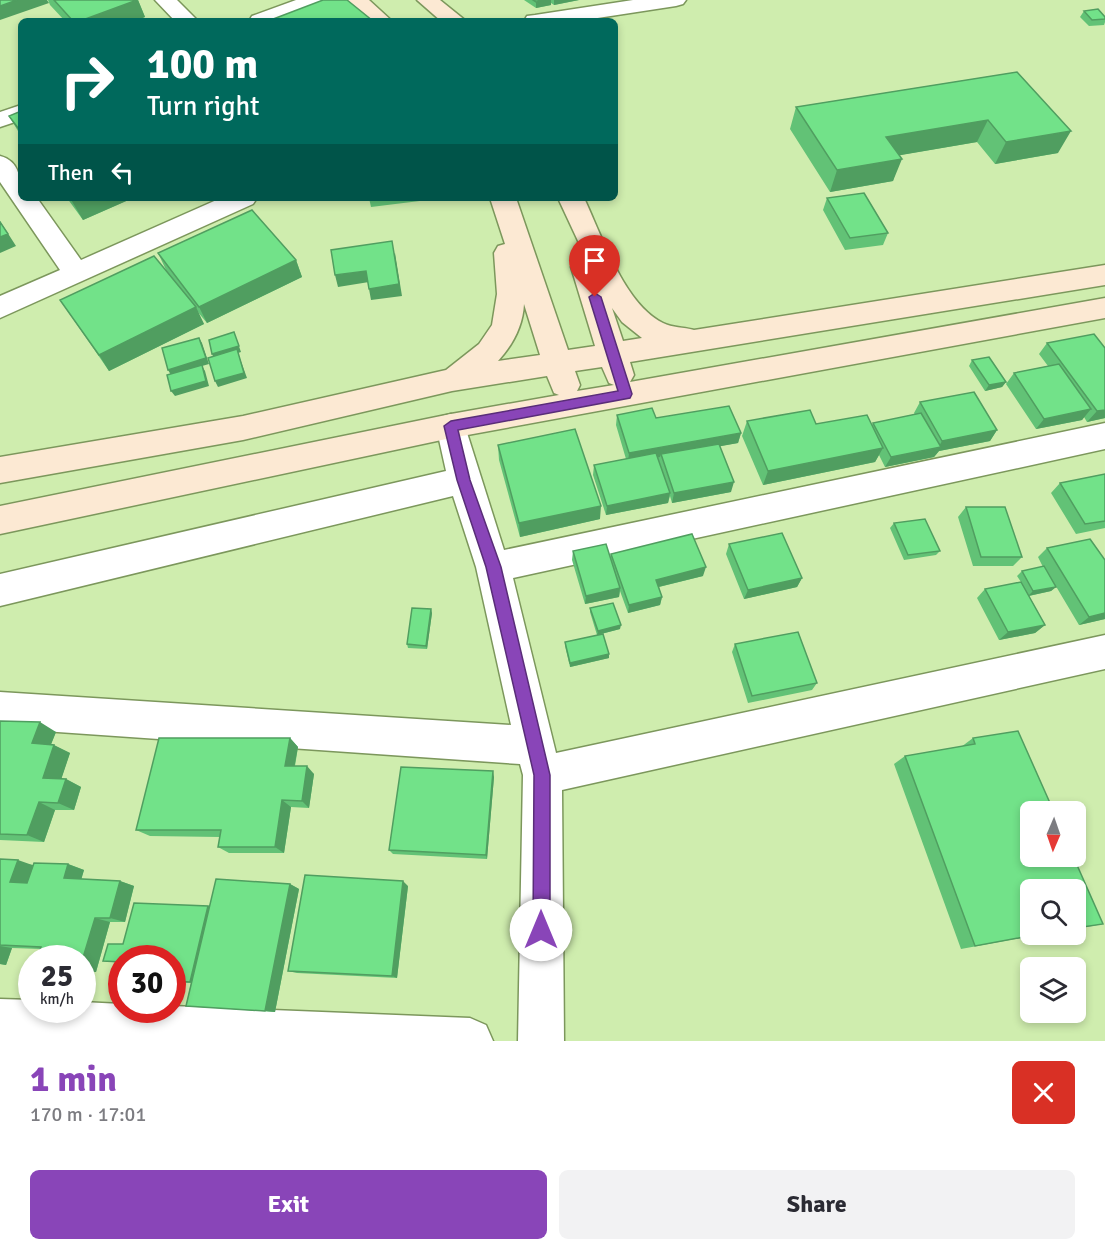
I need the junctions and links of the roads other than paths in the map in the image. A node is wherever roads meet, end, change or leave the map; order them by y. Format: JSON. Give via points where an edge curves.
{"nodes":[{"id":1,"x":165,"y":0,"type":"edge"},
{"id":2,"x":315,"y":0,"type":"edge"},
{"id":3,"x":356,"y":0,"type":"edge"},
{"id":4,"x":427,"y":0,"type":"edge"},
{"id":5,"x":676,"y":0,"type":"edge"},
{"id":6,"x":448,"y":12,"type":"edge"},
{"id":7,"x":184,"y":18,"type":"edge"},
{"id":8,"x":268,"y":18,"type":"edge"},
{"id":9,"x":377,"y":18,"type":"edge"},
{"id":10,"x":556,"y":18,"type":"edge"},
{"id":11,"x":18,"y":113,"type":"edge"},
{"id":12,"x":0,"y":120,"type":"edge"},
{"id":13,"x":0,"y":164,"type":"edge"},
{"id":14,"x":18,"y":190,"type":"edge"},
{"id":15,"x":26,"y":201,"type":"edge"},
{"id":16,"x":237,"y":201,"type":"edge"},
{"id":17,"x":501,"y":201,"type":"edge"},
{"id":18,"x":502,"y":201,"type":"edge"},
{"id":19,"x":567,"y":201,"type":"edge"},
{"id":20,"x":572,"y":201,"type":"edge"},
{"id":21,"x":76,"y":273,"type":"junction"},
{"id":22,"x":1105,"y":275,"type":"edge"},
{"id":23,"x":0,"y":308,"type":"edge"},
{"id":24,"x":1105,"y":308,"type":"edge"},
{"id":25,"x":711,"y":338,"type":"junction"},
{"id":26,"x":613,"y":356,"type":"junction"},
{"id":27,"x":558,"y":364,"type":"junction"},
{"id":28,"x":452,"y":380,"type":"junction"},
{"id":29,"x":625,"y":394,"type":"junction"},
{"id":30,"x":572,"y":404,"type":"junction"},
{"id":31,"x":451,"y":426,"type":"junction"},
{"id":32,"x":1105,"y":436,"type":"edge"},
{"id":33,"x":0,"y":470,"type":"edge"},
{"id":34,"x":464,"y":480,"type":"junction"},
{"id":35,"x":0,"y":520,"type":"edge"},
{"id":36,"x":494,"y":567,"type":"junction"},
{"id":37,"x":0,"y":590,"type":"edge"},
{"id":38,"x":1105,"y":652,"type":"edge"},
{"id":39,"x":0,"y":710,"type":"edge"},
{"id":40,"x":539,"y":761,"type":"junction"},
{"id":41,"x":0,"y":1021,"type":"edge"},
{"id":42,"x":470,"y":1041,"type":"edge"},
{"id":43,"x":541,"y":1041,"type":"edge"}],
"edges":[{"from":1,"to":7,"type":"street"},
{"from":2,"to":8,"type":"street"},
{"from":3,"to":9,"type":"main road"},
{"from":4,"to":6,"type":"main road"},
{"from":5,"to":10,"type":"street"},
{"from":11,"to":12,"type":"street"},
{"from":13,"to":14,"type":"street"},
{"from":15,"to":21,"type":"street"},
{"from":16,"to":21,"type":"street"},
{"from":17,"to":28,"type":"main road","via":[[513,292],[508,325],[494,349]]},
{"from":18,"to":27,"type":"main road"},
{"from":19,"to":26,"type":"main road"},
{"from":20,"to":25,"type":"main road","via":[[622,305],[646,328],[672,339]]},
{"from":21,"to":23,"type":"street"},
{"from":22,"to":25,"type":"main road"},
{"from":24,"to":29,"type":"main road"},
{"from":25,"to":26,"type":"main road"},
{"from":26,"to":27,"type":"main road"},
{"from":26,"to":29,"type":"main road"},
{"from":27,"to":28,"type":"main road"},
{"from":27,"to":30,"type":"main road"},
{"from":28,"to":33,"type":"main road","via":[[243,428]]},
{"from":29,"to":30,"type":"main road"},
{"from":30,"to":31,"type":"main road"},
{"from":31,"to":34,"type":"street"},
{"from":31,"to":35,"type":"main road"},
{"from":32,"to":36,"type":"street"},
{"from":34,"to":36,"type":"street"},
{"from":34,"to":37,"type":"street"},
{"from":36,"to":40,"type":"street"},
{"from":38,"to":40,"type":"street"},
{"from":39,"to":40,"type":"street"},
{"from":40,"to":43,"type":"street"},
{"from":41,"to":42,"type":"street"}]}
